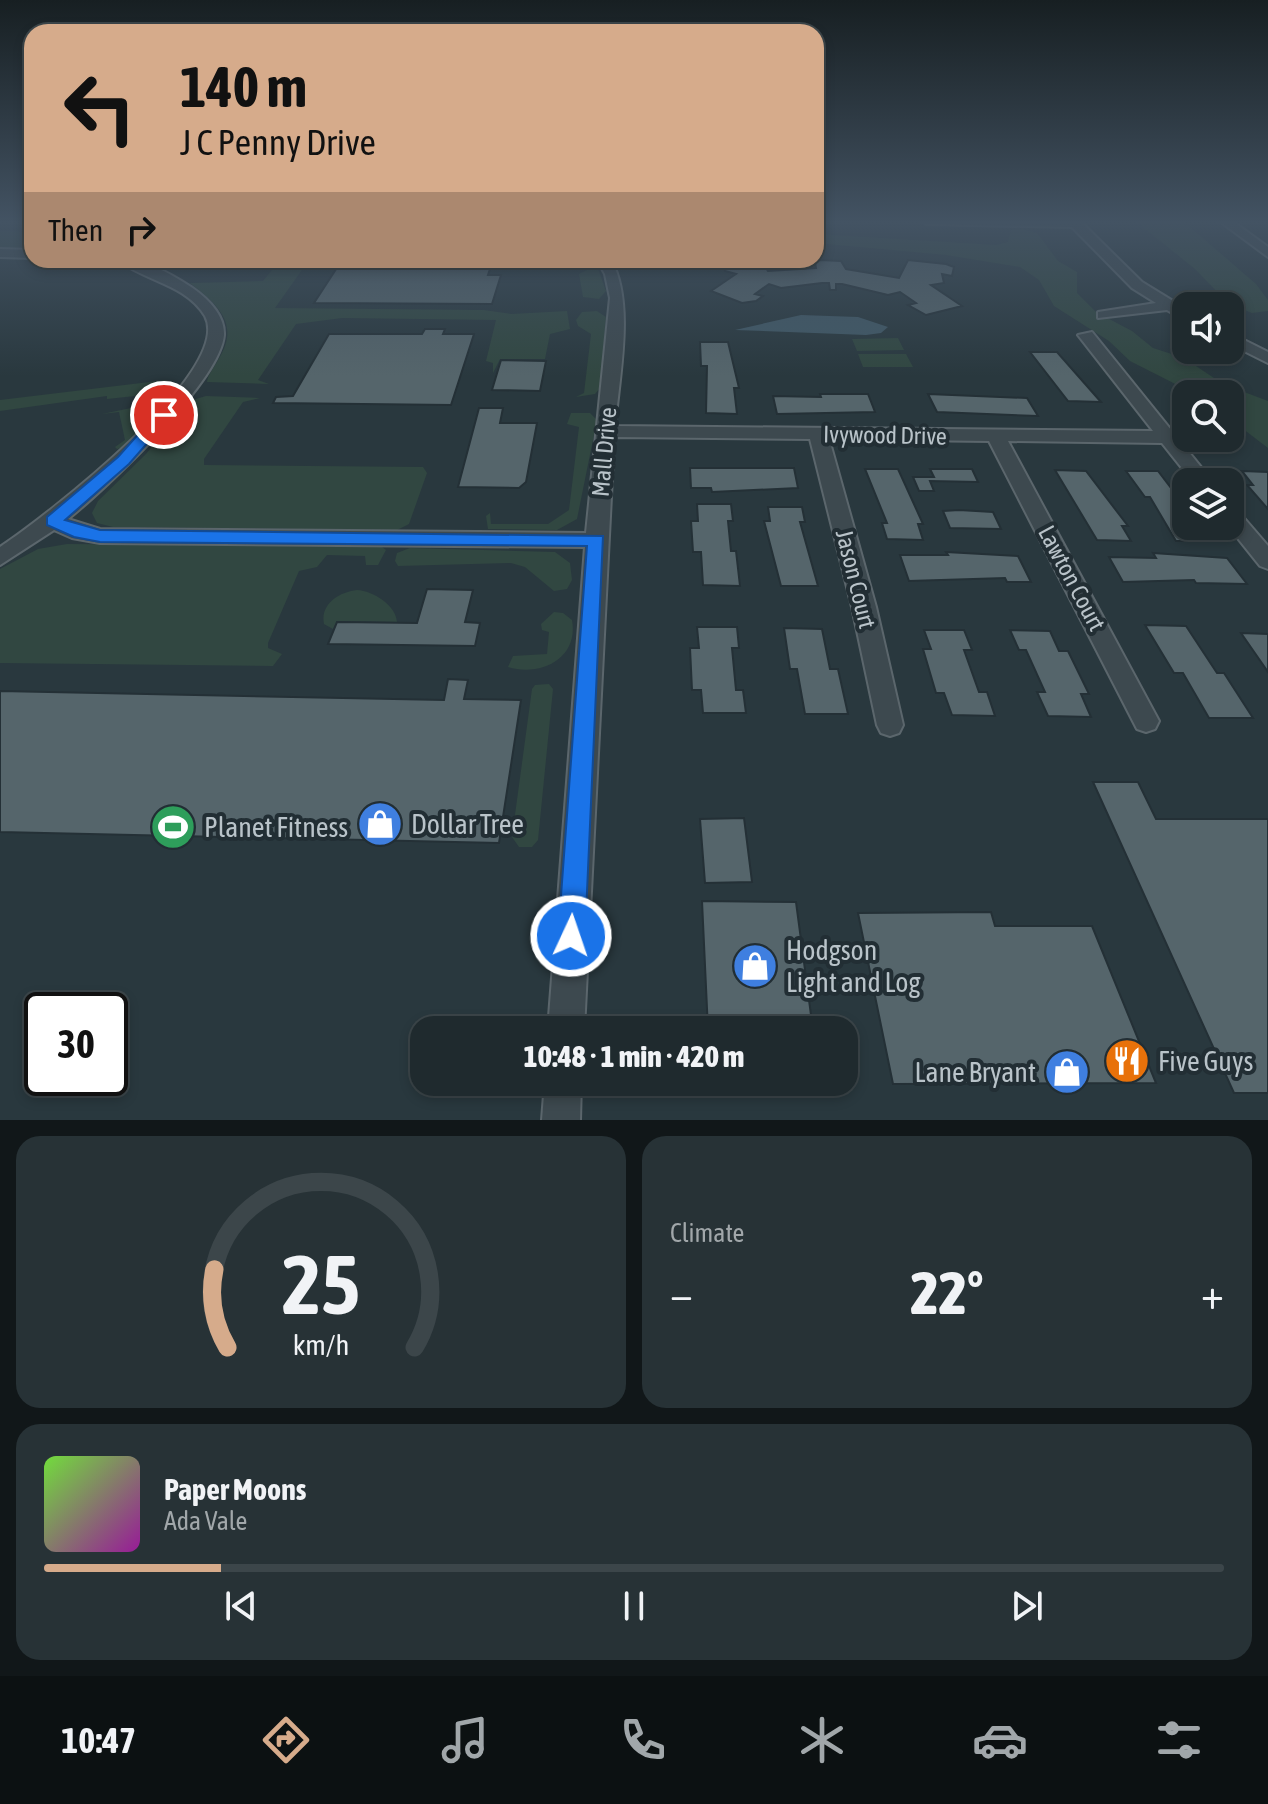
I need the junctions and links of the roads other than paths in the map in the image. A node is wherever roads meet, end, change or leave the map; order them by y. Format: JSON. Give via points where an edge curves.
{"nodes":[{"id":1,"x":157,"y":272,"type":"edge"},
{"id":2,"x":611,"y":272,"type":"edge"},
{"id":3,"x":1124,"y":272,"type":"edge"},
{"id":4,"x":1166,"y":306,"type":"junction"},
{"id":5,"x":1172,"y":309,"type":"edge"},
{"id":6,"x":1103,"y":315,"type":"dead end"},
{"id":7,"x":1086,"y":335,"type":"dead end"},
{"id":8,"x":1244,"y":345,"type":"edge"},
{"id":9,"x":1267,"y":356,"type":"edge"},
{"id":10,"x":606,"y":431,"type":"junction"},
{"id":11,"x":818,"y":434,"type":"junction"},
{"id":12,"x":996,"y":436,"type":"junction"},
{"id":13,"x":1165,"y":437,"type":"junction"},
{"id":14,"x":1191,"y":468,"type":"edge"},
{"id":15,"x":53,"y":521,"type":"junction"},
{"id":16,"x":1244,"y":532,"type":"edge"},
{"id":17,"x":596,"y":540,"type":"junction"},
{"id":18,"x":0,"y":557,"type":"edge"},
{"id":19,"x":1268,"y":561,"type":"edge"},
{"id":20,"x":1146,"y":721,"type":"dead end"},
{"id":21,"x":890,"y":725,"type":"dead end"},
{"id":22,"x":567,"y":1016,"type":"edge"},
{"id":23,"x":562,"y":1096,"type":"edge"},
{"id":24,"x":561,"y":1120,"type":"edge"}],
"edges":[{"from":1,"to":15,"type":"street","via":[[205,307],[215,321],[213,347],[137,447]]},
{"from":2,"to":10,"type":"street","name":"Mall Drive","via":[[617,298]]},
{"from":3,"to":4,"type":"street"},
{"from":4,"to":5,"type":"street"},
{"from":4,"to":6,"type":"street"},
{"from":7,"to":13,"type":"street"},
{"from":8,"to":9,"type":"street"},
{"from":10,"to":11,"type":"street","name":"Ivywood Drive"},
{"from":10,"to":17,"type":"street","name":"Mall Drive"},
{"from":11,"to":12,"type":"street","name":"Ivywood Drive"},
{"from":11,"to":21,"type":"street","name":"Jason Court"},
{"from":12,"to":13,"type":"street","name":"Ivywood Drive"},
{"from":12,"to":20,"type":"street","name":"Lawton Court"},
{"from":13,"to":14,"type":"street"},
{"from":15,"to":17,"type":"street","via":[[100,536]]},
{"from":15,"to":18,"type":"street"},
{"from":16,"to":19,"type":"street"},
{"from":17,"to":22,"type":"street","name":"Mall Drive"},
{"from":23,"to":24,"type":"street"}]}
